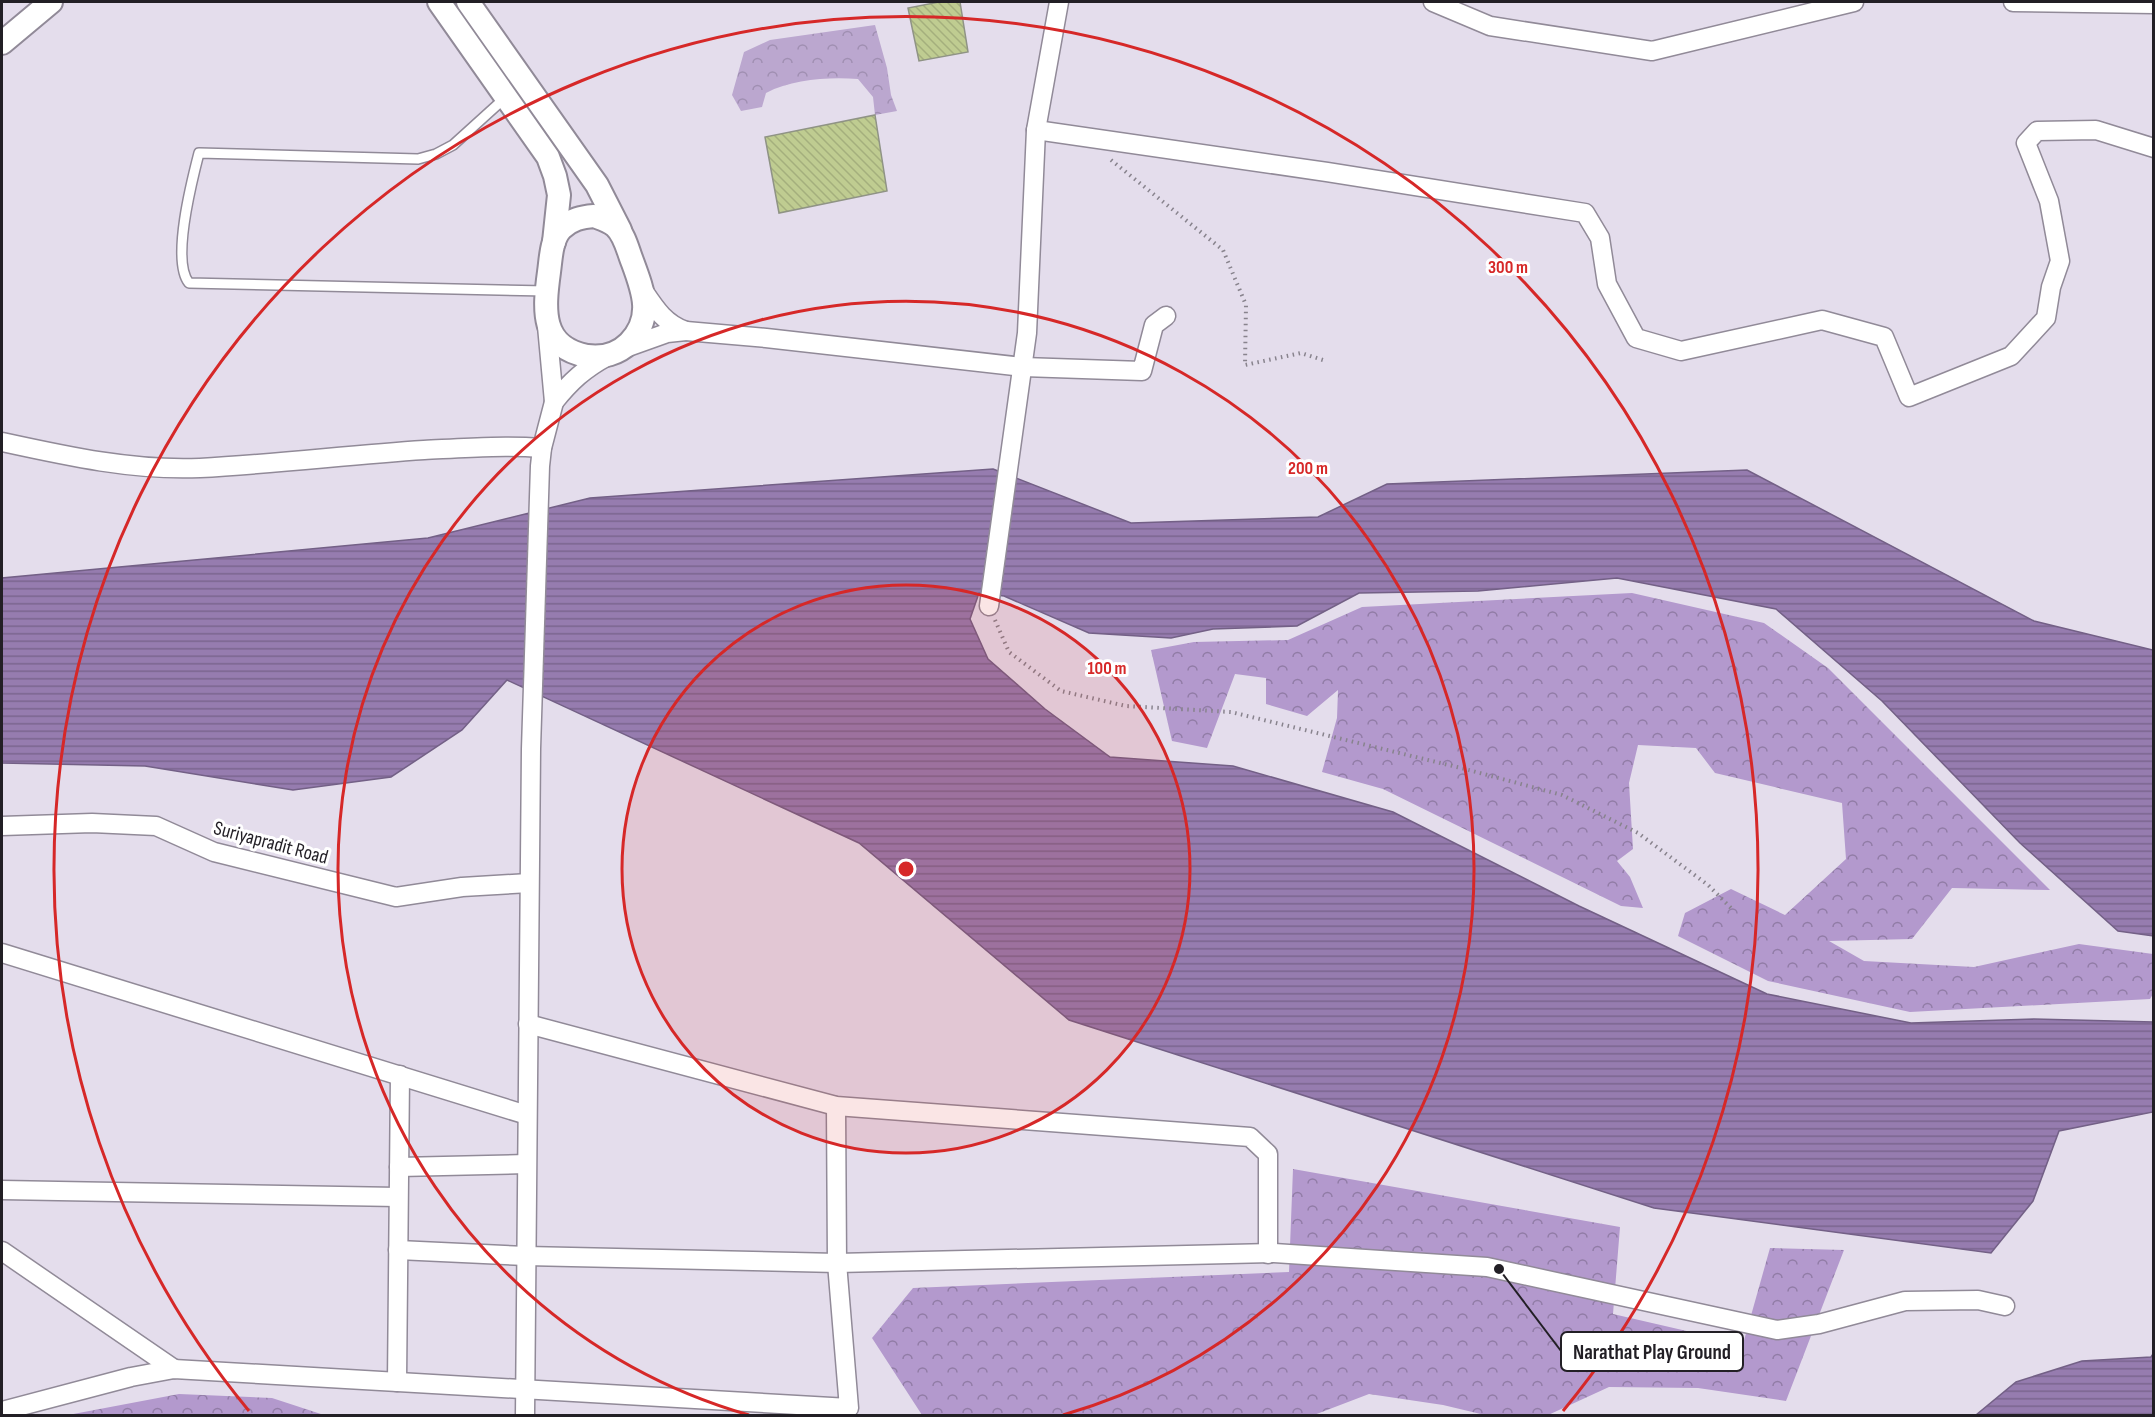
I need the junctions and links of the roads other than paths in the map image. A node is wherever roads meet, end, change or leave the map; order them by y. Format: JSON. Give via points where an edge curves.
{"nodes":[{"id":1,"x":51,"y":2,"type":"edge"},
{"id":2,"x":439,"y":2,"type":"edge"},
{"id":3,"x":468,"y":2,"type":"edge"},
{"id":4,"x":1059,"y":2,"type":"edge"},
{"id":5,"x":1433,"y":2,"type":"edge"},
{"id":6,"x":2013,"y":2,"type":"edge"},
{"id":7,"x":1842,"y":3,"type":"edge"},
{"id":8,"x":2154,"y":4,"type":"edge"},
{"id":9,"x":2,"y":43,"type":"edge"},
{"id":10,"x":506,"y":97,"type":"junction"},
{"id":11,"x":1036,"y":130,"type":"junction"},
{"id":12,"x":2154,"y":148,"type":"edge"},
{"id":13,"x":623,"y":236,"type":"junction"},
{"id":14,"x":554,"y":242,"type":"junction"},
{"id":15,"x":643,"y":290,"type":"junction"},
{"id":16,"x":547,"y":291,"type":"junction"},
{"id":17,"x":1166,"y":316,"type":"dead end"},
{"id":18,"x":547,"y":321,"type":"junction"},
{"id":19,"x":686,"y":331,"type":"junction"},
{"id":20,"x":617,"y":351,"type":"junction"},
{"id":21,"x":1023,"y":367,"type":"junction"},
{"id":22,"x":554,"y":402,"type":"junction"},
{"id":23,"x":2,"y":442,"type":"edge"},
{"id":24,"x":541,"y":457,"type":"junction"},
{"id":25,"x":989,"y":606,"type":"road end"},
{"id":26,"x":2,"y":826,"type":"edge"},
{"id":27,"x":529,"y":882,"type":"junction"},
{"id":28,"x":2,"y":953,"type":"edge"},
{"id":29,"x":528,"y":1024,"type":"junction"},
{"id":30,"x":400,"y":1075,"type":"junction"},
{"id":31,"x":836,"y":1106,"type":"junction"},
{"id":32,"x":527,"y":1115,"type":"junction"},
{"id":33,"x":526,"y":1164,"type":"junction"},
{"id":34,"x":399,"y":1167,"type":"junction"},
{"id":35,"x":2,"y":1190,"type":"edge"},
{"id":36,"x":398,"y":1197,"type":"junction"},
{"id":37,"x":398,"y":1250,"type":"junction"},
{"id":38,"x":2,"y":1251,"type":"edge"},
{"id":39,"x":1268,"y":1254,"type":"junction"},
{"id":40,"x":526,"y":1256,"type":"junction"},
{"id":41,"x":837,"y":1263,"type":"junction"},
{"id":42,"x":2005,"y":1306,"type":"dead end"},
{"id":43,"x":174,"y":1369,"type":"junction"},
{"id":44,"x":397,"y":1382,"type":"junction"},
{"id":45,"x":525,"y":1389,"type":"junction"},
{"id":46,"x":2,"y":1411,"type":"edge"},
{"id":47,"x":525,"y":1416,"type":"edge"}],
"edges":[{"from":1,"to":9,"type":"street"},
{"from":2,"to":10,"type":"street"},
{"from":3,"to":13,"type":"street","via":[[597,185]]},
{"from":4,"to":11,"type":"street"},
{"from":5,"to":7,"type":"street","via":[[1490,26],[1653,51]]},
{"from":6,"to":8,"type":"street"},
{"from":10,"to":14,"type":"street","via":[[548,156],[555,176],[559,195]]},
{"from":10,"to":16,"type":"lane","via":[[453,145],[418,159],[199,153],[186,207],[182,262],[189,283]]},
{"from":11,"to":12,"type":"street","via":[[1585,213],[1600,238],[1607,284],[1636,338],[1681,351],[1822,320],[1884,337],[1909,397],[2012,356],[2046,318],[2060,261],[2049,201],[2026,143],[2037,131],[2096,130]]},
{"from":11,"to":21,"type":"street"},
{"from":13,"to":14,"type":"street","via":[[606,220],[582,217],[560,230]]},
{"from":13,"to":15,"type":"street"},
{"from":14,"to":16,"type":"street"},
{"from":15,"to":19,"type":"street","via":[[667,322]]},
{"from":15,"to":20,"type":"street","via":[[643,323],[635,337]]},
{"from":16,"to":18,"type":"street"},
{"from":17,"to":21,"type":"street","via":[[1154,325],[1142,371]]},
{"from":18,"to":20,"type":"street","via":[[553,335],[578,354],[594,357]]},
{"from":18,"to":22,"type":"street"},
{"from":19,"to":20,"type":"street"},
{"from":19,"to":21,"type":"street"},
{"from":20,"to":22,"type":"street","via":[[585,368]]},
{"from":21,"to":25,"type":"street"},
{"from":22,"to":24,"type":"street"},
{"from":23,"to":24,"type":"street","via":[[136,465],[198,468],[503,445]]},
{"from":24,"to":27,"type":"street"},
{"from":26,"to":27,"type":"street","name":"Suriyapradit Road","via":[[156,826],[214,852],[396,897]]},
{"from":27,"to":29,"type":"street"},
{"from":28,"to":30,"type":"street"},
{"from":29,"to":31,"type":"street"},
{"from":29,"to":32,"type":"street"},
{"from":30,"to":32,"type":"street"},
{"from":30,"to":34,"type":"street"},
{"from":31,"to":39,"type":"street","via":[[1250,1137],[1268,1154]]},
{"from":31,"to":41,"type":"street"},
{"from":32,"to":33,"type":"street"},
{"from":33,"to":34,"type":"street"},
{"from":33,"to":40,"type":"street"},
{"from":34,"to":36,"type":"street"},
{"from":35,"to":36,"type":"street"},
{"from":36,"to":37,"type":"street"},
{"from":37,"to":40,"type":"street"},
{"from":37,"to":44,"type":"street"},
{"from":38,"to":43,"type":"street"},
{"from":39,"to":41,"type":"street"},
{"from":39,"to":42,"type":"street","via":[[1487,1267],[1777,1330],[1819,1324],[1905,1302],[1978,1300]]},
{"from":40,"to":41,"type":"street"},
{"from":40,"to":45,"type":"street"},
{"from":41,"to":45,"type":"street","via":[[849,1408]]},
{"from":43,"to":44,"type":"street"},
{"from":43,"to":46,"type":"street"},
{"from":44,"to":45,"type":"street"},
{"from":45,"to":47,"type":"street"}]}
